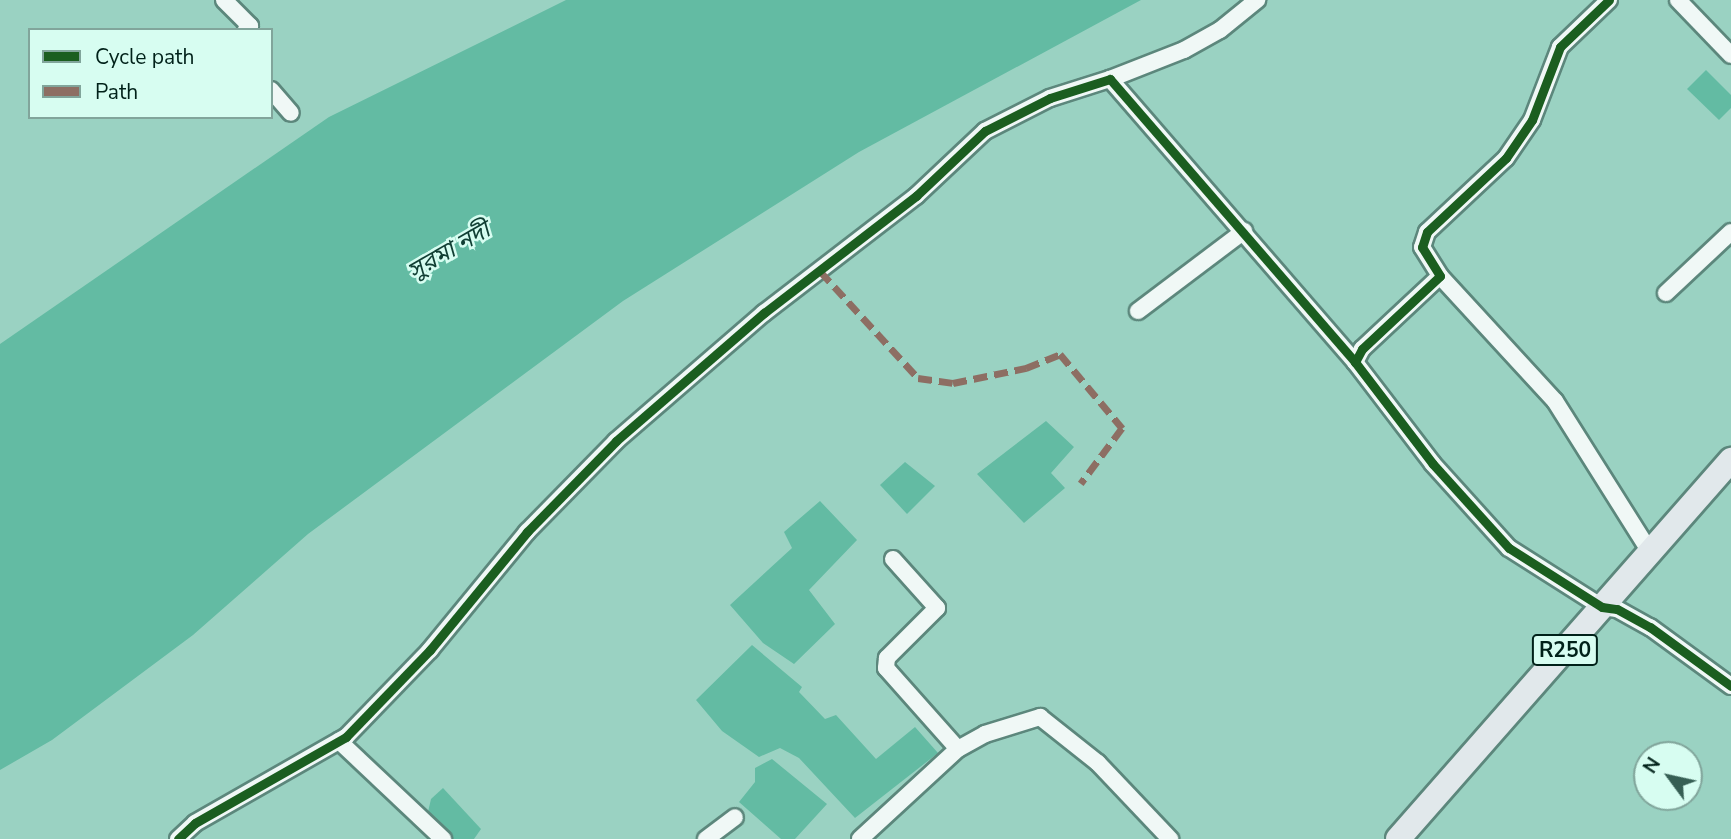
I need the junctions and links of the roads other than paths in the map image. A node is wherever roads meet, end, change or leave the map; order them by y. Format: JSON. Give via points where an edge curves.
{"nodes":[{"id":1,"x":224,"y":0,"type":"edge"},
{"id":2,"x":1257,"y":0,"type":"edge"},
{"id":3,"x":1609,"y":0,"type":"edge"},
{"id":4,"x":1678,"y":0,"type":"edge"},
{"id":5,"x":248,"y":28,"type":"edge"},
{"id":6,"x":1731,"y":55,"type":"edge"},
{"id":7,"x":1110,"y":79,"type":"junction"},
{"id":8,"x":273,"y":92,"type":"edge"},
{"id":9,"x":291,"y":113,"type":"dead end"},
{"id":10,"x":1244,"y":230,"type":"junction"},
{"id":11,"x":1731,"y":232,"type":"edge"},
{"id":12,"x":1440,"y":276,"type":"junction"},
{"id":13,"x":1666,"y":293,"type":"dead end"},
{"id":14,"x":1138,"y":311,"type":"dead end"},
{"id":15,"x":1355,"y":362,"type":"junction"},
{"id":16,"x":1731,"y":460,"type":"edge"},
{"id":17,"x":1731,"y":479,"type":"edge"},
{"id":18,"x":1650,"y":552,"type":"junction"},
{"id":19,"x":893,"y":559,"type":"dead end"},
{"id":20,"x":1610,"y":608,"type":"junction"},
{"id":21,"x":1731,"y":687,"type":"edge"},
{"id":22,"x":339,"y":741,"type":"junction"},
{"id":23,"x":958,"y":749,"type":"junction"},
{"id":24,"x":735,"y":817,"type":"dead end"},
{"id":25,"x":178,"y":839,"type":"edge"},
{"id":26,"x":443,"y":839,"type":"edge"},
{"id":27,"x":706,"y":839,"type":"edge"},
{"id":28,"x":860,"y":839,"type":"edge"},
{"id":29,"x":1170,"y":839,"type":"edge"},
{"id":30,"x":1398,"y":839,"type":"edge"},
{"id":31,"x":1416,"y":839,"type":"edge"}],
"edges":[{"from":1,"to":5,"type":"street"},
{"from":2,"to":7,"type":"street","via":[[1220,30],[1184,50]]},
{"from":3,"to":12,"type":"street","via":[[1560,47],[1532,120],[1506,158],[1427,232],[1422,247]]},
{"from":4,"to":6,"type":"street"},
{"from":7,"to":10,"type":"street"},
{"from":7,"to":22,"type":"street","via":[[1050,98],[985,131],[916,196],[764,313],[616,441],[527,532],[430,650]]},
{"from":8,"to":9,"type":"street"},
{"from":10,"to":14,"type":"street"},
{"from":10,"to":15,"type":"street"},
{"from":11,"to":13,"type":"street"},
{"from":12,"to":15,"type":"street","via":[[1362,349]]},
{"from":12,"to":18,"type":"street","via":[[1555,401]]},
{"from":15,"to":20,"type":"street","via":[[1433,464],[1509,548]]},
{"from":16,"to":18,"type":"main road","number":"R250"},
{"from":17,"to":20,"type":"main road","number":"R250"},
{"from":18,"to":20,"type":"main road","number":"R250"},
{"from":19,"to":23,"type":"street","via":[[937,608],[887,658],[886,668]]},
{"from":20,"to":21,"type":"street"},
{"from":20,"to":30,"type":"main road","number":"R250"},
{"from":20,"to":31,"type":"main road","number":"R250"},
{"from":22,"to":25,"type":"street","via":[[195,824]]},
{"from":22,"to":26,"type":"street"},
{"from":23,"to":28,"type":"street"},
{"from":23,"to":29,"type":"street","via":[[985,734],[1040,717],[1098,763]]},
{"from":24,"to":27,"type":"street"}]}
